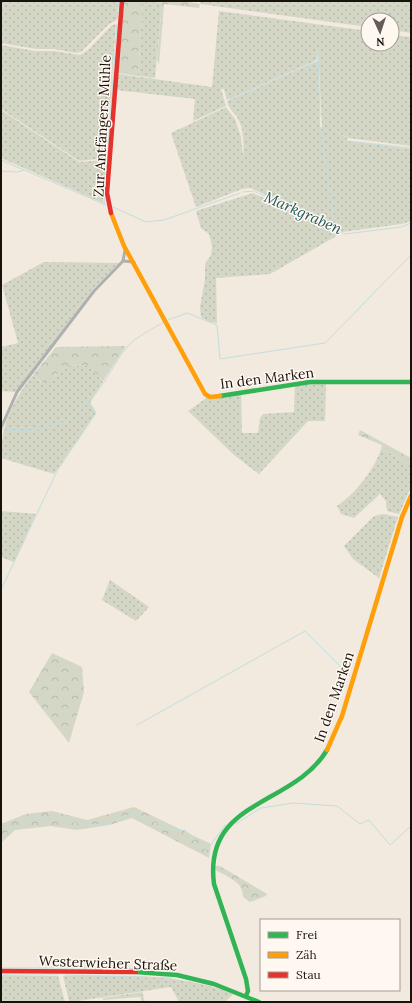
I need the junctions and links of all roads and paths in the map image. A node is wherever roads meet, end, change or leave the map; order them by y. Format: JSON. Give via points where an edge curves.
{"nodes":[{"id":1,"x":122,"y":1,"type":"edge"},
{"id":2,"x":125,"y":250,"type":"junction"},
{"id":3,"x":122,"y":261,"type":"junction"},
{"id":4,"x":134,"y":262,"type":"junction"},
{"id":5,"x":411,"y":382,"type":"edge"},
{"id":6,"x":1,"y":428,"type":"edge"},
{"id":7,"x":411,"y":496,"type":"edge"},
{"id":8,"x":1,"y":971,"type":"edge"},
{"id":9,"x":246,"y":996,"type":"junction"},
{"id":10,"x":259,"y":1002,"type":"edge"}],
"edges":[{"from":1,"to":2,"type":"street","name":"Zur Antfängers Mühle","via":[[107,193],[110,210]]},
{"from":2,"to":3,"type":"street"},
{"from":2,"to":4,"type":"street","name":"In den Marken"},
{"from":3,"to":4,"type":"street"},
{"from":3,"to":6,"type":"street","via":[[94,291],[17,392]]},
{"from":4,"to":5,"type":"street","name":"In den Marken","via":[[207,396],[310,382]]},
{"from":7,"to":9,"type":"street","name":"In den Marken","via":[[402,517],[342,716],[329,748],[310,771],[230,823],[214,852],[214,884],[246,979]]},
{"from":8,"to":9,"type":"street","name":"Westerwieher Straße","via":[[177,975],[214,984]]},
{"from":9,"to":10,"type":"street","name":"Westerwieher Straße"}]}
